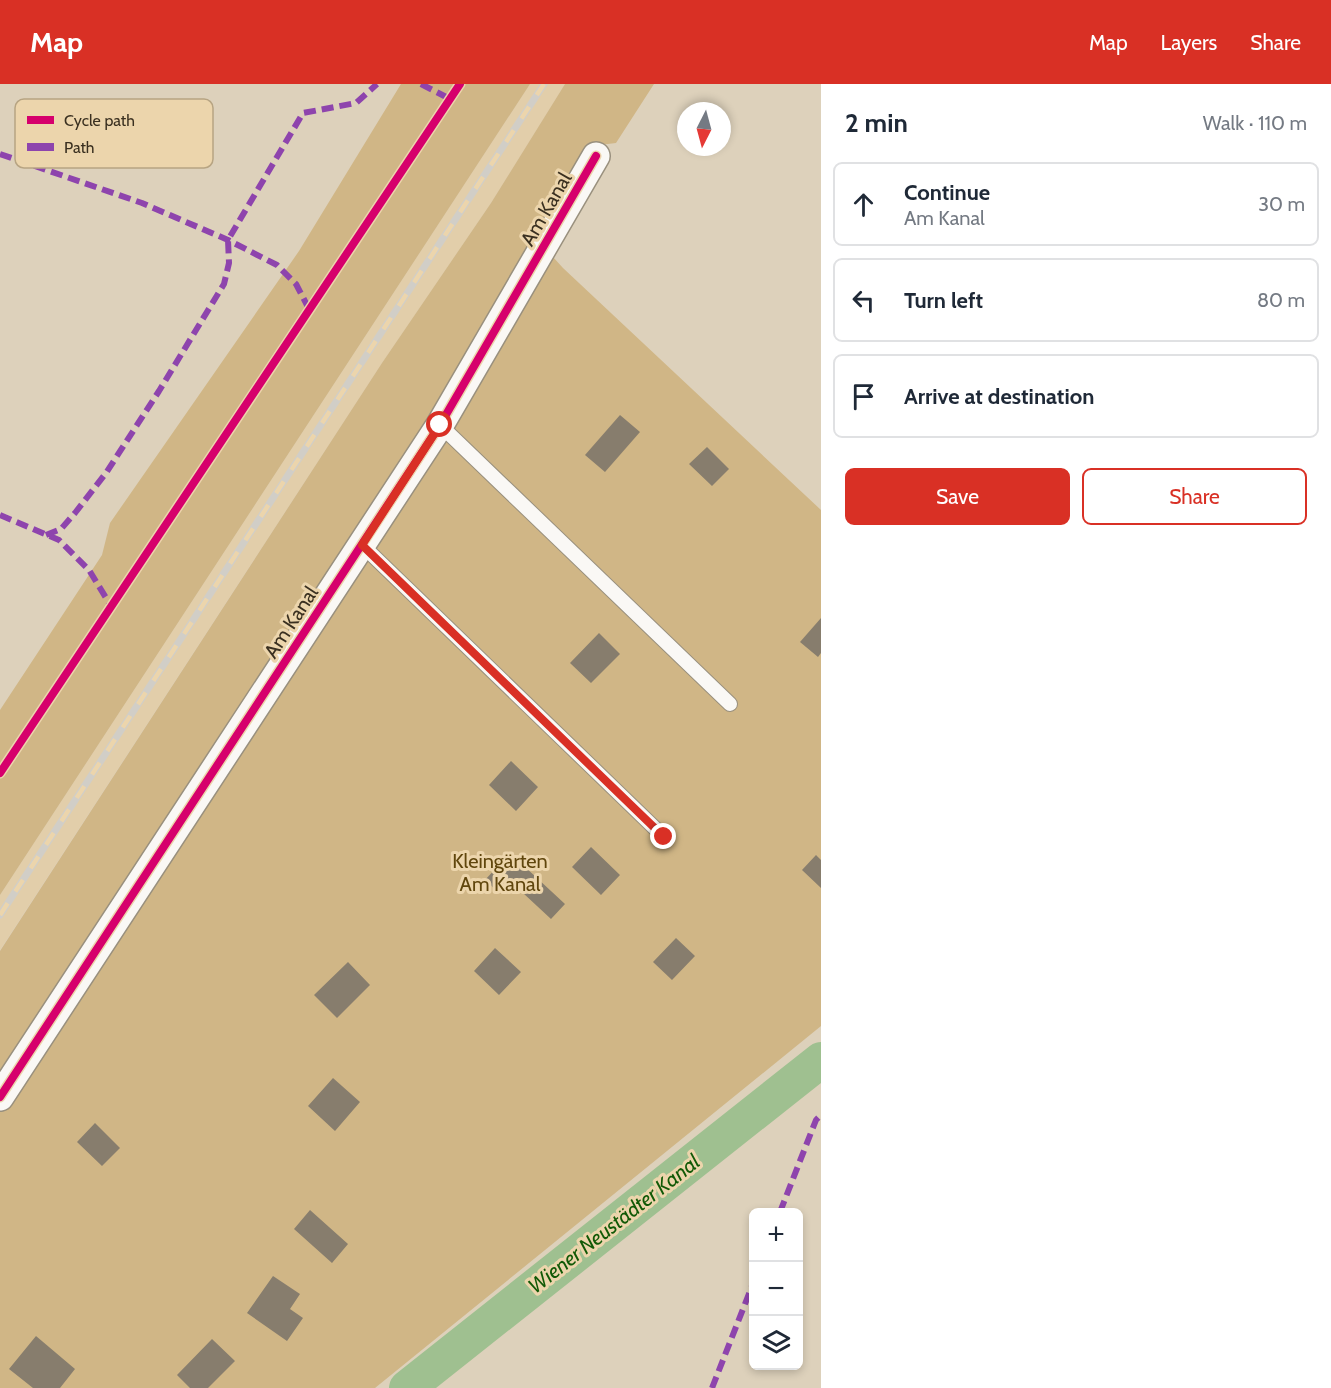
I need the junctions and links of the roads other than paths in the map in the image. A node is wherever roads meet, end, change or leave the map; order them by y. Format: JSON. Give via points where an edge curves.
{"nodes":[{"id":1,"x":596,"y":156,"type":"dead end"},
{"id":2,"x":440,"y":425,"type":"junction"},
{"id":3,"x":362,"y":545,"type":"junction"},
{"id":4,"x":730,"y":704,"type":"dead end"},
{"id":5,"x":664,"y":837,"type":"dead end"},
{"id":6,"x":0,"y":1097,"type":"edge"}],
"edges":[{"from":1,"to":2,"type":"street","name":"Am Kanal"},
{"from":2,"to":3,"type":"street","name":"Am Kanal"},
{"from":2,"to":4,"type":"lane"},
{"from":3,"to":5,"type":"lane"},
{"from":3,"to":6,"type":"street","name":"Am Kanal"}]}
